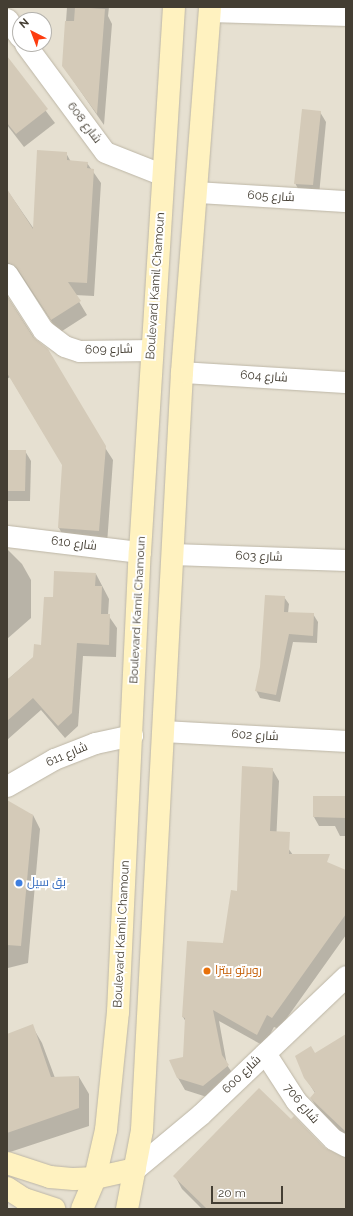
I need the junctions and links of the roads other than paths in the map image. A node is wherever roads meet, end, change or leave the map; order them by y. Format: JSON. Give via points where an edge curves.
{"nodes":[{"id":1,"x":174,"y":7,"type":"edge"},
{"id":2,"x":210,"y":9,"type":"edge"},
{"id":3,"x":346,"y":15,"type":"edge"},
{"id":4,"x":31,"y":52,"type":"edge"},
{"id":5,"x":163,"y":175,"type":"junction"},
{"id":6,"x":196,"y":192,"type":"junction"},
{"id":7,"x":346,"y":201,"type":"edge"},
{"id":8,"x":7,"y":274,"type":"edge"},
{"id":9,"x":152,"y":350,"type":"junction"},
{"id":10,"x":182,"y":372,"type":"junction"},
{"id":11,"x":346,"y":382,"type":"edge"},
{"id":12,"x":7,"y":536,"type":"edge"},
{"id":13,"x":140,"y":552,"type":"junction"},
{"id":14,"x":172,"y":554,"type":"junction"},
{"id":15,"x":346,"y":560,"type":"edge"},
{"id":16,"x":164,"y":731,"type":"junction"},
{"id":17,"x":132,"y":735,"type":"junction"},
{"id":18,"x":346,"y":741,"type":"edge"},
{"id":19,"x":7,"y":786,"type":"edge"},
{"id":20,"x":346,"y":976,"type":"edge"},
{"id":21,"x":265,"y":1053,"type":"junction"},
{"id":22,"x":346,"y":1146,"type":"edge"},
{"id":23,"x":7,"y":1163,"type":"edge"},
{"id":24,"x":135,"y":1169,"type":"junction"},
{"id":25,"x":95,"y":1178,"type":"junction"},
{"id":26,"x":7,"y":1188,"type":"edge"},
{"id":27,"x":7,"y":1200,"type":"edge"},
{"id":28,"x":12,"y":1209,"type":"edge"},
{"id":29,"x":54,"y":1209,"type":"edge"},
{"id":30,"x":82,"y":1209,"type":"edge"},
{"id":31,"x":127,"y":1209,"type":"edge"}],
"edges":[{"from":1,"to":5,"type":"main road","name":"Boulevard Kamil Chamoun"},
{"from":2,"to":3,"type":"street"},
{"from":2,"to":6,"type":"main road"},
{"from":4,"to":5,"type":"street","name":"شارع 608","via":[[105,152]]},
{"from":5,"to":9,"type":"main road","name":"Boulevard Kamil Chamoun"},
{"from":6,"to":7,"type":"street","name":"شارع 605"},
{"from":6,"to":10,"type":"main road"},
{"from":8,"to":9,"type":"street","name":"شارع 609","via":[[43,330],[64,346],[79,351]]},
{"from":9,"to":13,"type":"main road","name":"Boulevard Kamil Chamoun"},
{"from":10,"to":11,"type":"street","name":"شارع 604"},
{"from":10,"to":14,"type":"main road"},
{"from":12,"to":13,"type":"street","name":"شارع 610"},
{"from":13,"to":17,"type":"main road","name":"Boulevard Kamil Chamoun"},
{"from":14,"to":15,"type":"street","name":"شارع 603"},
{"from":14,"to":16,"type":"main road"},
{"from":16,"to":18,"type":"street","name":"شارع 602"},
{"from":16,"to":24,"type":"main road","via":[[143,1117]]},
{"from":17,"to":19,"type":"street","name":"شارع 611","via":[[81,748]]},
{"from":17,"to":25,"type":"main road","name":"Boulevard Kamil Chamoun","via":[[118,1012],[111,1098]]},
{"from":20,"to":21,"type":"street","name":"شارع 600"},
{"from":21,"to":22,"type":"street","name":"شارع 706","via":[[296,1101],[333,1139]]},
{"from":21,"to":24,"type":"street","name":"شارع 600","via":[[201,1114]]},
{"from":23,"to":25,"type":"main road","via":[[50,1177]]},
{"from":24,"to":25,"type":"main road"},
{"from":24,"to":31,"type":"main road"},
{"from":25,"to":30,"type":"main road","name":"Boulevard Kamil Chamoun"},
{"from":26,"to":29,"type":"main road","via":[[24,1199]]},
{"from":27,"to":28,"type":"main road"}]}
